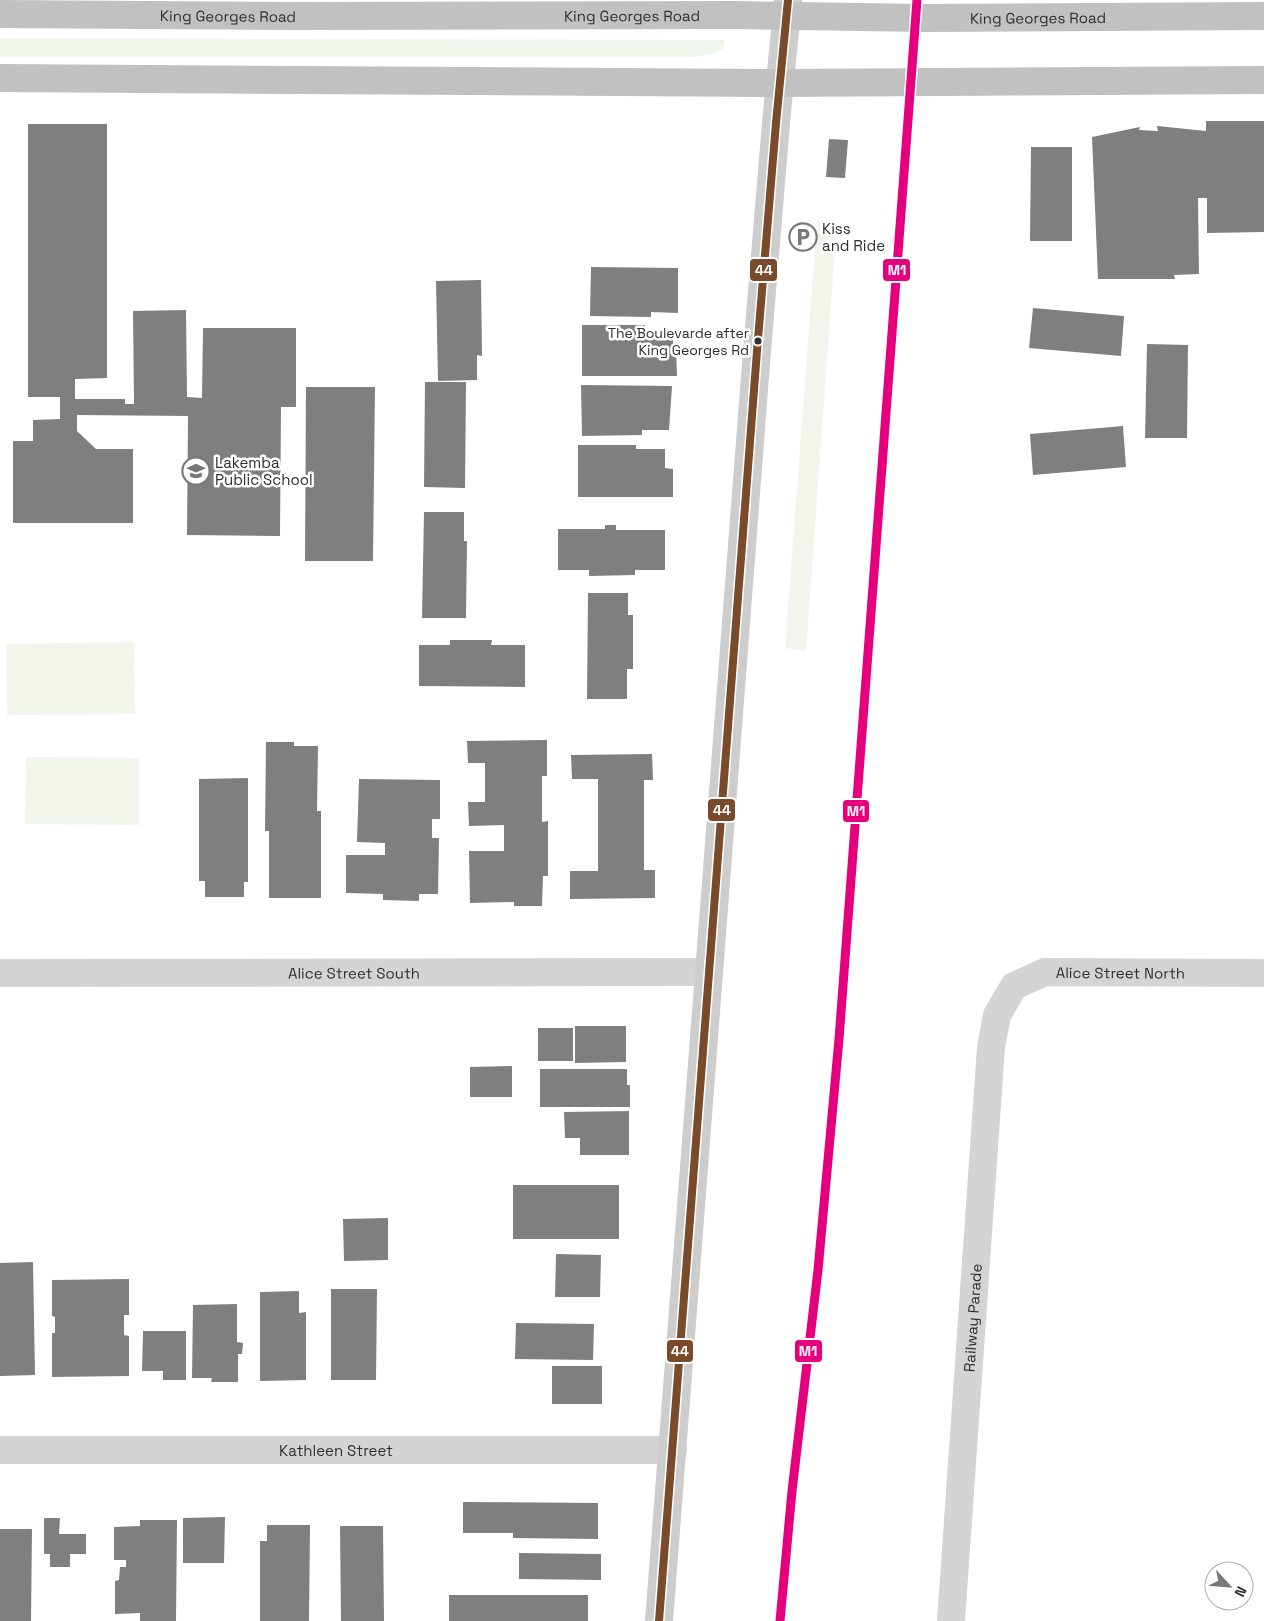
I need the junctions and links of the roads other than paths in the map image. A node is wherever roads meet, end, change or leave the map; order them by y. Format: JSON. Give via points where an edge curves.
{"nodes":[{"id":1,"x":787,"y":8,"type":"edge"},
{"id":2,"x":0,"y":14,"type":"edge"},
{"id":3,"x":1264,"y":16,"type":"edge"},
{"id":4,"x":0,"y":78,"type":"edge"},
{"id":5,"x":1264,"y":80,"type":"edge"},
{"id":6,"x":780,"y":83,"type":"junction"},
{"id":7,"x":708,"y":972,"type":"junction"},
{"id":8,"x":0,"y":973,"type":"edge"},
{"id":9,"x":1264,"y":974,"type":"edge"},
{"id":10,"x":997,"y":1015,"type":"joint"},
{"id":11,"x":0,"y":1450,"type":"edge"},
{"id":12,"x":673,"y":1450,"type":"junction"},
{"id":13,"x":659,"y":1621,"type":"edge"},
{"id":14,"x":951,"y":1621,"type":"edge"}],
"edges":[{"from":1,"to":2,"type":"highway","name":"King Georges Road","via":[[736,15]]},
{"from":1,"to":3,"type":"highway","name":"King Georges Road","via":[[839,16],[922,18]]},
{"from":1,"to":6,"type":"street"},
{"from":4,"to":6,"type":"highway"},
{"from":5,"to":6,"type":"highway"},
{"from":6,"to":7,"type":"street"},
{"from":7,"to":8,"type":"street","name":"Alice Street South"},
{"from":7,"to":12,"type":"street"},
{"from":9,"to":10,"type":"street","name":"Alice Street North","via":[[1045,972],[1014,986]]},
{"from":10,"to":14,"type":"street","name":"Railway Parade","via":[[991,1047]]},
{"from":11,"to":12,"type":"street","name":"Kathleen Street"},
{"from":12,"to":13,"type":"street"}]}
